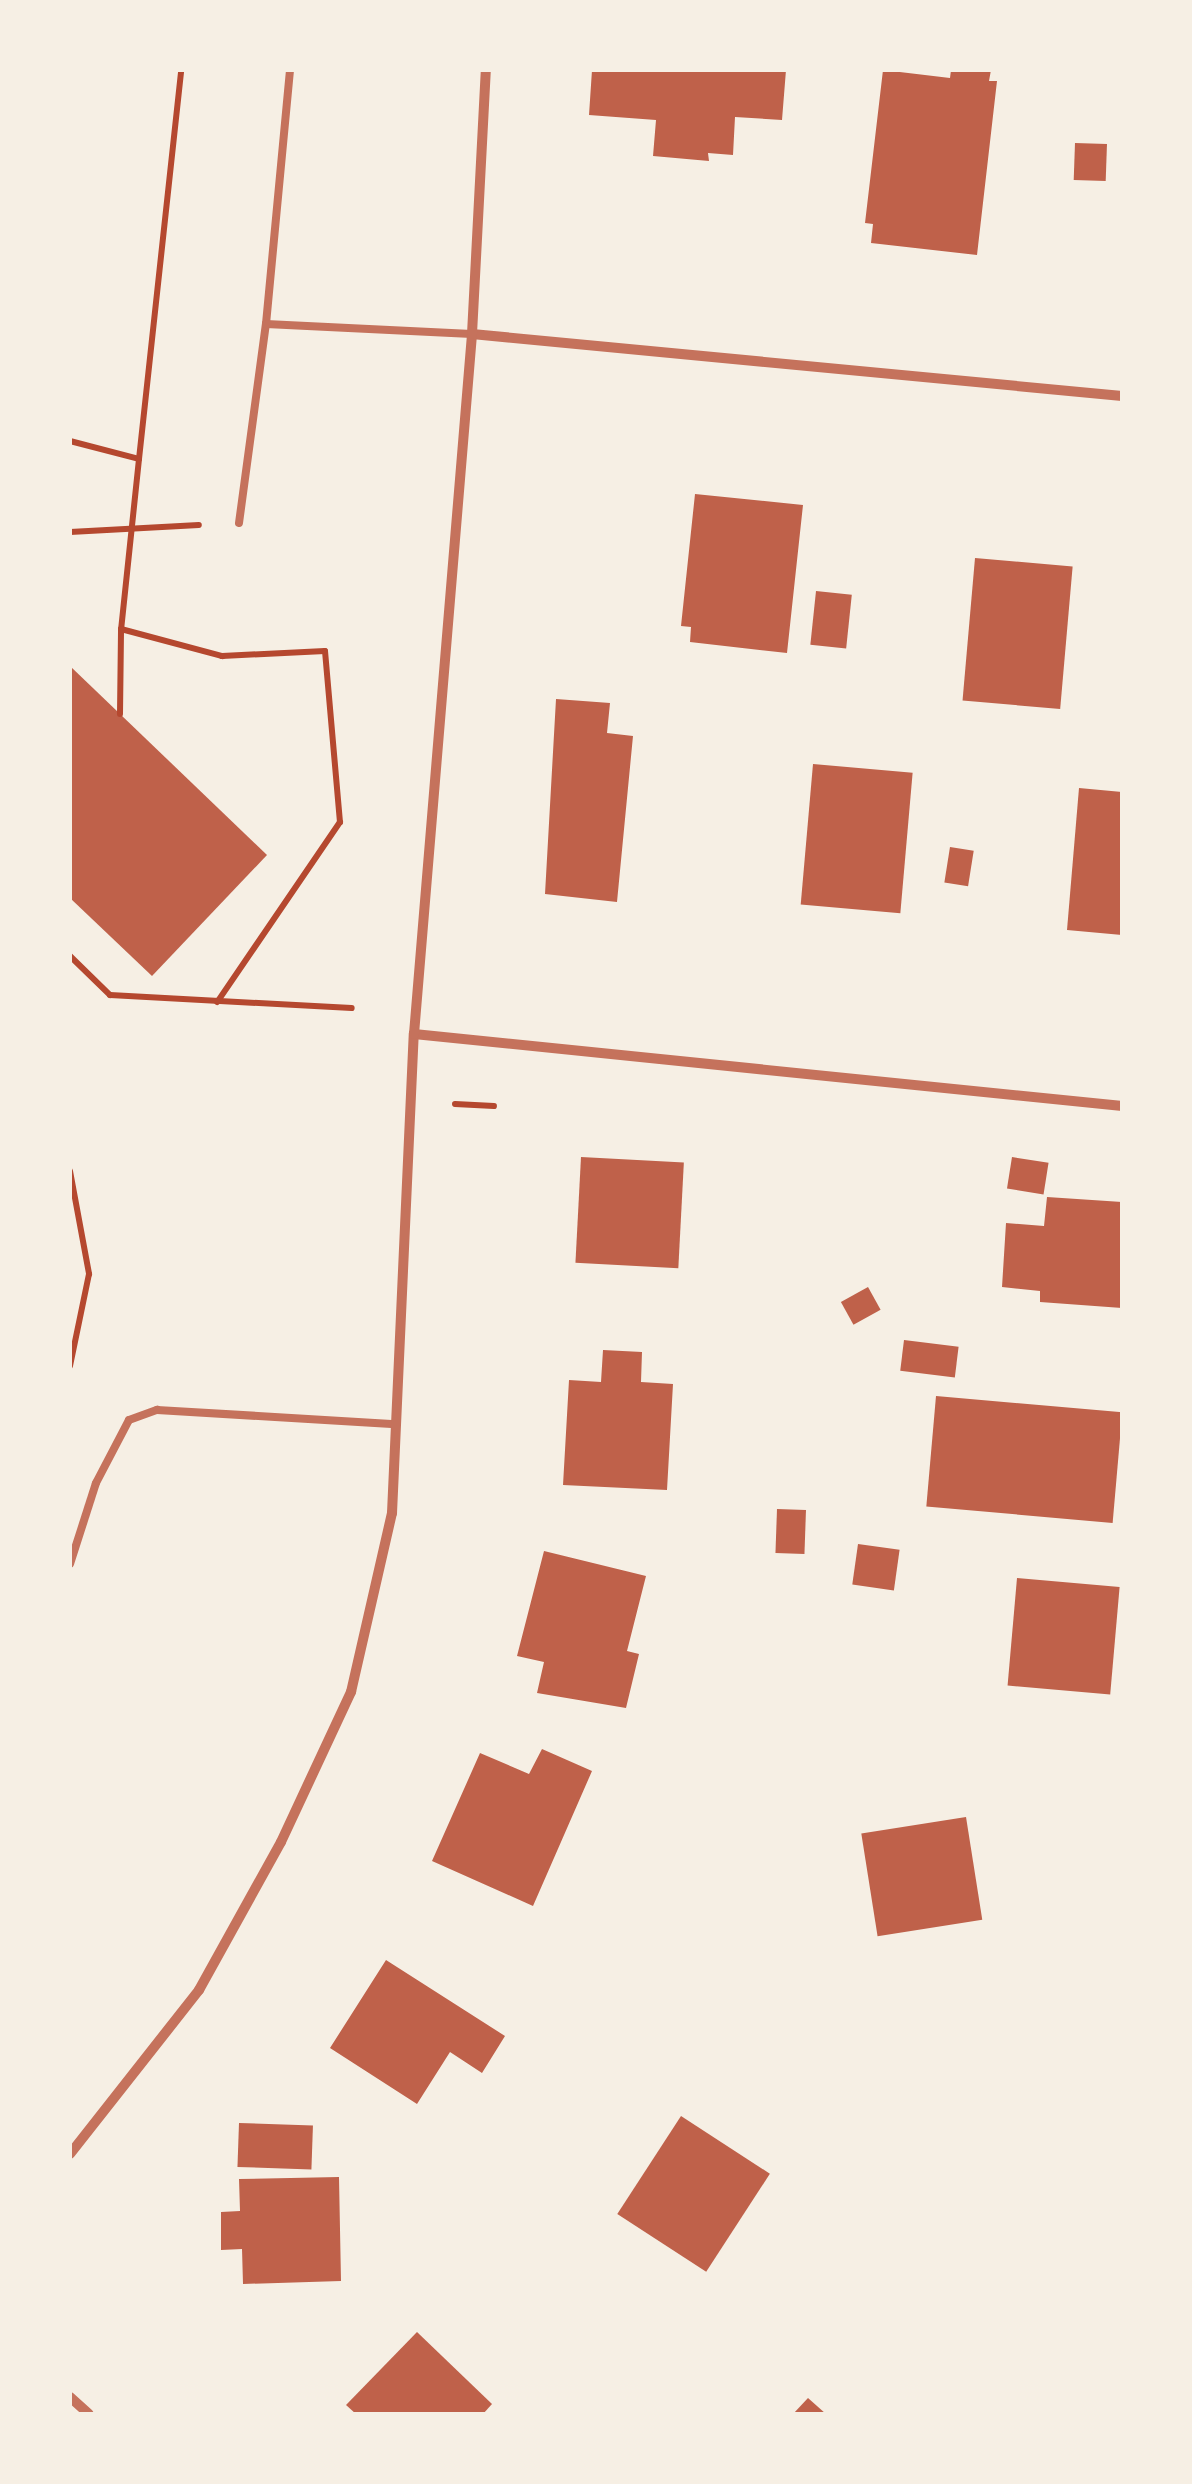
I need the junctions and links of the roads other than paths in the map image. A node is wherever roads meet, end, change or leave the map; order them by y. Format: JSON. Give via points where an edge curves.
{"nodes":[{"id":1,"x":290,"y":70,"type":"edge"},
{"id":2,"x":486,"y":70,"type":"edge"},
{"id":3,"x":266,"y":324,"type":"junction"},
{"id":4,"x":472,"y":334,"type":"junction"},
{"id":5,"x":1122,"y":396,"type":"edge"},
{"id":6,"x":238,"y":523,"type":"road end"},
{"id":7,"x":414,"y":1034,"type":"junction"},
{"id":8,"x":1122,"y":1106,"type":"edge"},
{"id":9,"x":396,"y":1424,"type":"junction"},
{"id":10,"x":70,"y":1564,"type":"edge"},
{"id":11,"x":70,"y":2154,"type":"edge"},
{"id":12,"x":70,"y":2397,"type":"edge"},
{"id":13,"x":88,"y":2414,"type":"edge"}],
"edges":[{"from":1,"to":3,"type":"lane"},
{"from":2,"to":4,"type":"street"},
{"from":3,"to":4,"type":"lane"},
{"from":3,"to":6,"type":"lane"},
{"from":4,"to":5,"type":"street"},
{"from":4,"to":7,"type":"street"},
{"from":7,"to":8,"type":"street"},
{"from":7,"to":9,"type":"street"},
{"from":9,"to":10,"type":"lane","via":[[158,1410],[129,1420],[96,1483]]},
{"from":9,"to":11,"type":"street","via":[[392,1513],[351,1692],[281,1842],[199,1990]]},
{"from":12,"to":13,"type":"street"}]}
